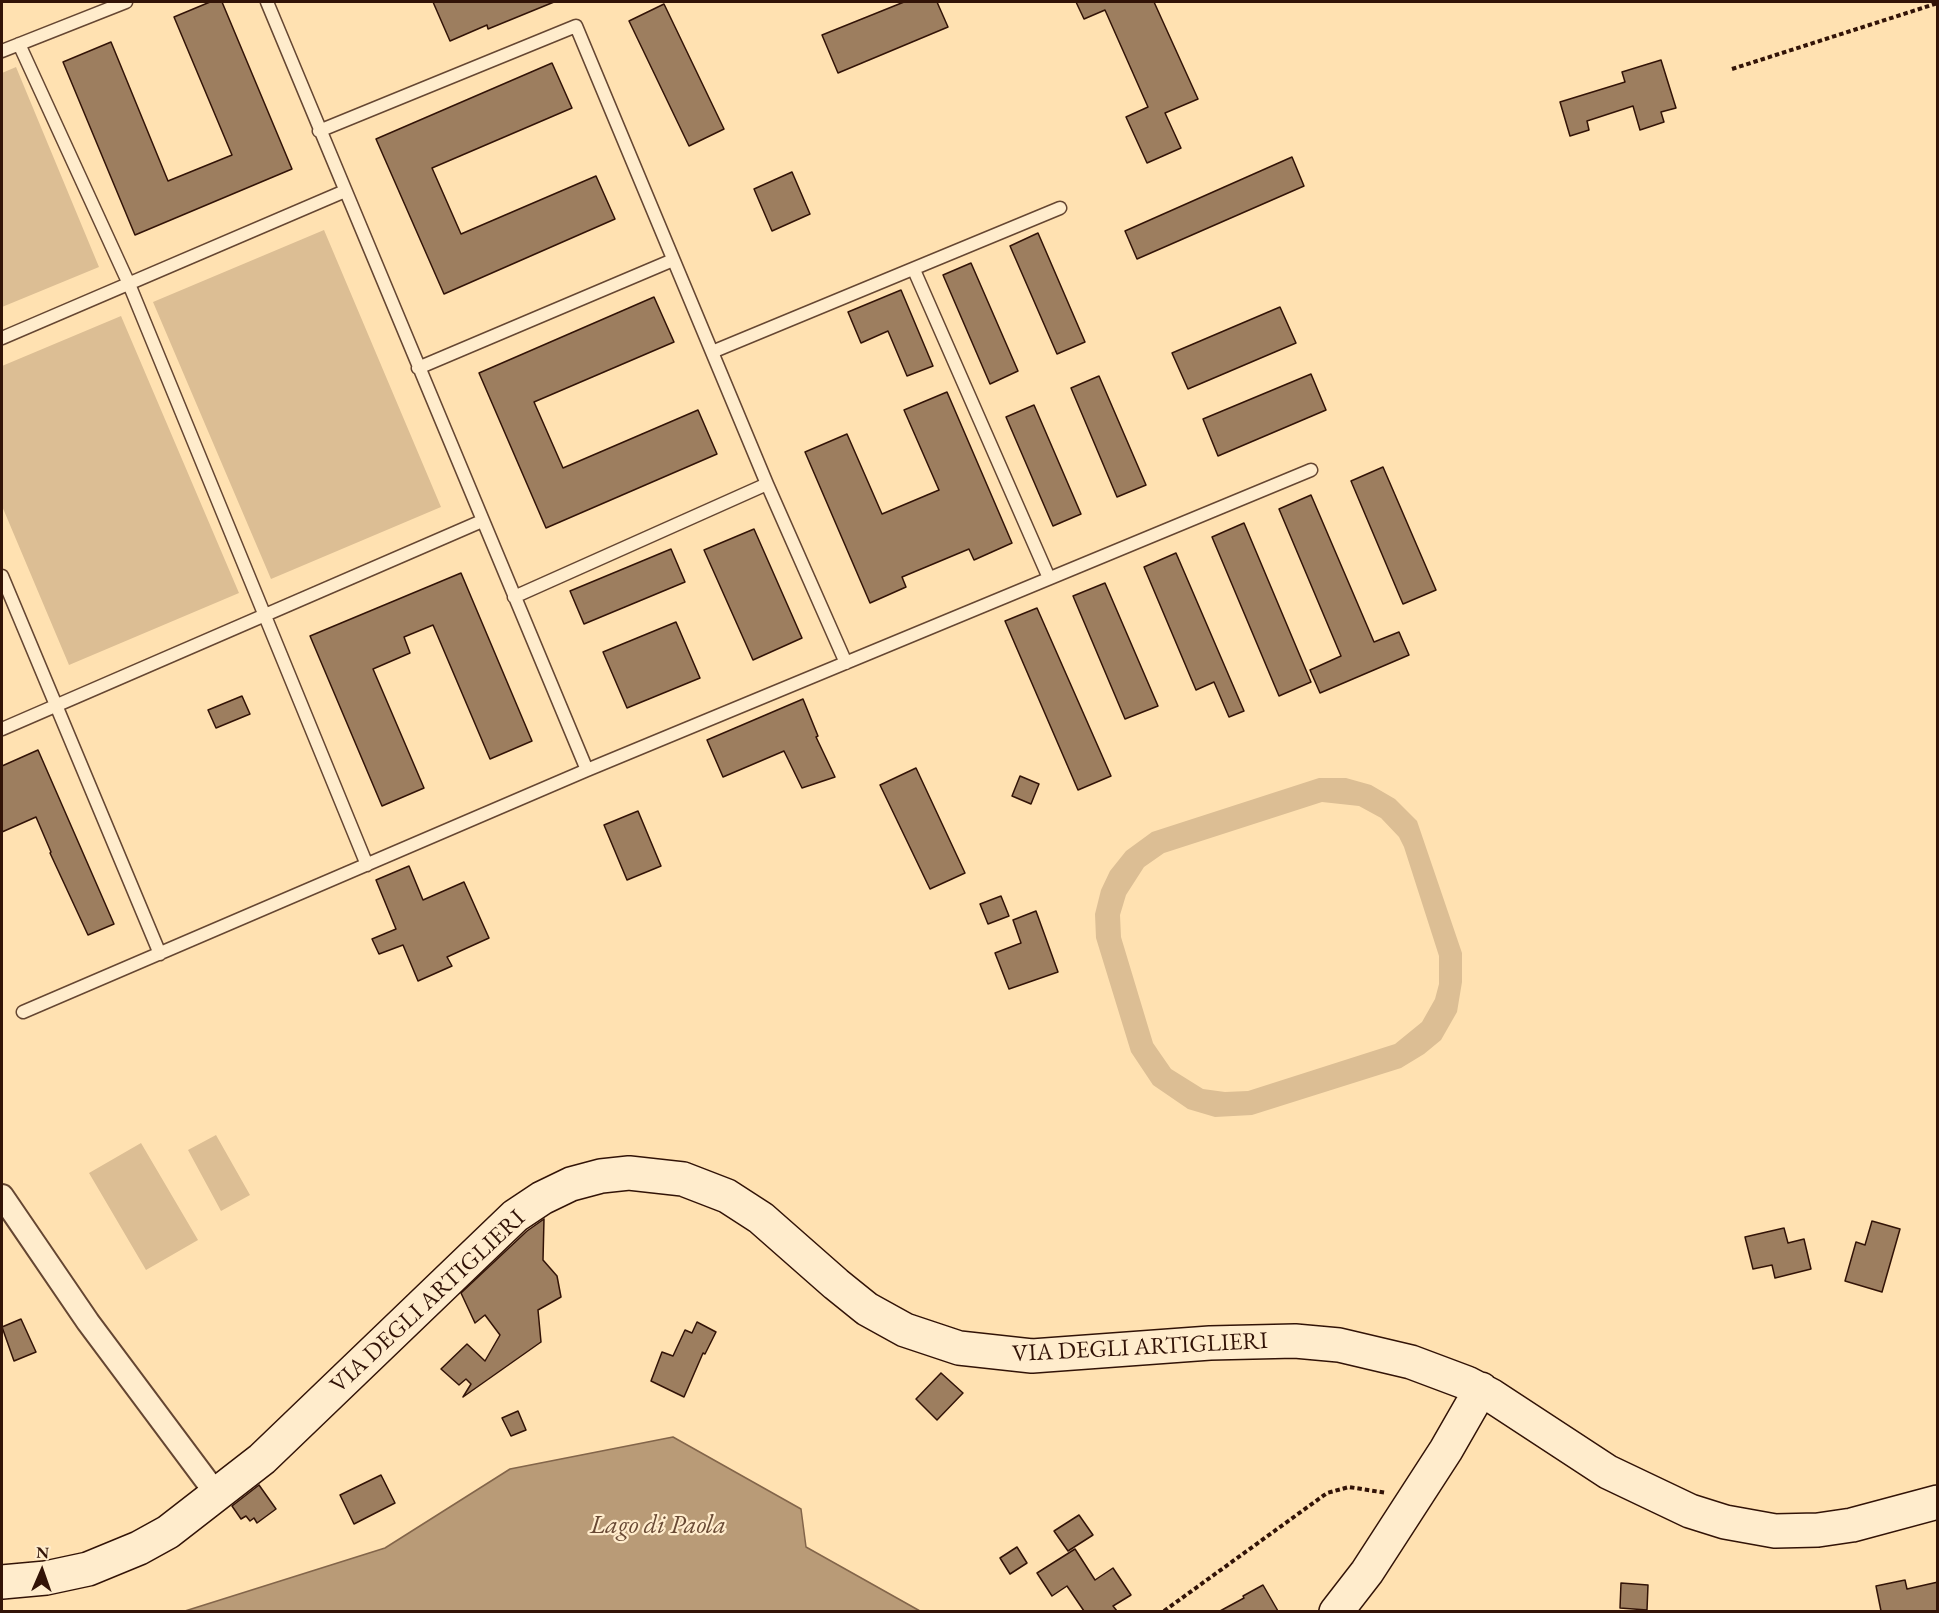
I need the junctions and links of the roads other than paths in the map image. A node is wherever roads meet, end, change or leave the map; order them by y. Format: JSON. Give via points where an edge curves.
{"nodes":[{"id":1,"x":126,"y":2,"type":"edge"},
{"id":2,"x":267,"y":2,"type":"edge"},
{"id":3,"x":20,"y":44,"type":"junction"},
{"id":4,"x":2,"y":51,"type":"edge"},
{"id":5,"x":319,"y":130,"type":"junction"},
{"id":6,"x":345,"y":191,"type":"junction"},
{"id":7,"x":1060,"y":208,"type":"dead end"},
{"id":8,"x":673,"y":260,"type":"junction"},
{"id":9,"x":914,"y":270,"type":"junction"},
{"id":10,"x":129,"y":284,"type":"junction"},
{"id":11,"x":2,"y":338,"type":"edge"},
{"id":12,"x":712,"y":352,"type":"junction"},
{"id":13,"x":418,"y":368,"type":"junction"},
{"id":14,"x":1311,"y":470,"type":"dead end"},
{"id":15,"x":766,"y":483,"type":"junction"},
{"id":16,"x":482,"y":521,"type":"junction"},
{"id":17,"x":2,"y":576,"type":"edge"},
{"id":18,"x":1049,"y":578,"type":"junction"},
{"id":19,"x":514,"y":597,"type":"junction"},
{"id":20,"x":265,"y":615,"type":"junction"},
{"id":21,"x":846,"y":663,"type":"junction"},
{"id":22,"x":56,"y":706,"type":"junction"},
{"id":23,"x":2,"y":729,"type":"edge"},
{"id":24,"x":587,"y":770,"type":"junction"},
{"id":25,"x":367,"y":865,"type":"junction"},
{"id":26,"x":160,"y":954,"type":"junction"},
{"id":27,"x":23,"y":1012,"type":"dead end"},
{"id":28,"x":2,"y":1196,"type":"edge"},
{"id":29,"x":1480,"y":1389,"type":"junction"},
{"id":30,"x":218,"y":1496,"type":"junction"},
{"id":31,"x":1938,"y":1502,"type":"edge"},
{"id":32,"x":2,"y":1582,"type":"edge"},
{"id":33,"x":1336,"y":1611,"type":"edge"}],
"edges":[{"from":1,"to":3,"type":"lane"},
{"from":2,"to":5,"type":"lane"},
{"from":3,"to":4,"type":"lane"},
{"from":3,"to":10,"type":"lane"},
{"from":5,"to":6,"type":"lane"},
{"from":5,"to":8,"type":"lane","via":[[576,26]]},
{"from":6,"to":10,"type":"lane"},
{"from":6,"to":13,"type":"lane"},
{"from":7,"to":9,"type":"lane"},
{"from":8,"to":12,"type":"lane"},
{"from":8,"to":13,"type":"lane"},
{"from":9,"to":12,"type":"lane"},
{"from":9,"to":18,"type":"lane"},
{"from":10,"to":11,"type":"lane"},
{"from":10,"to":20,"type":"lane"},
{"from":12,"to":15,"type":"lane"},
{"from":13,"to":16,"type":"lane"},
{"from":14,"to":18,"type":"lane"},
{"from":15,"to":19,"type":"lane"},
{"from":15,"to":21,"type":"lane"},
{"from":16,"to":19,"type":"lane"},
{"from":16,"to":20,"type":"lane"},
{"from":17,"to":22,"type":"lane"},
{"from":18,"to":21,"type":"lane"},
{"from":19,"to":24,"type":"lane"},
{"from":20,"to":22,"type":"lane"},
{"from":20,"to":25,"type":"lane"},
{"from":21,"to":24,"type":"lane"},
{"from":22,"to":23,"type":"lane"},
{"from":22,"to":26,"type":"lane"},
{"from":24,"to":25,"type":"lane"},
{"from":25,"to":26,"type":"lane"},
{"from":26,"to":27,"type":"lane"},
{"from":28,"to":30,"type":"street","via":[[121,1369]]},
{"from":29,"to":30,"type":"street","name":"VIA DEGLI ARTIGLIERI","via":[[1411,1362],[1316,1342],[1192,1344],[1032,1356],[950,1346],[905,1330],[867,1308],[761,1218],[727,1196],[683,1179],[619,1173],[563,1187],[506,1224],[292,1431]]},
{"from":29,"to":31,"type":"street","name":"VIA DEGLI ARTIGLIERI","via":[[1608,1472],[1665,1500],[1725,1522],[1775,1531],[1818,1530]]},
{"from":29,"to":33,"type":"street","via":[[1417,1495],[1367,1572]]},
{"from":30,"to":32,"type":"street","name":"VIA DEGLI ARTIGLIERI","via":[[159,1538],[110,1561],[62,1575]]}]}
